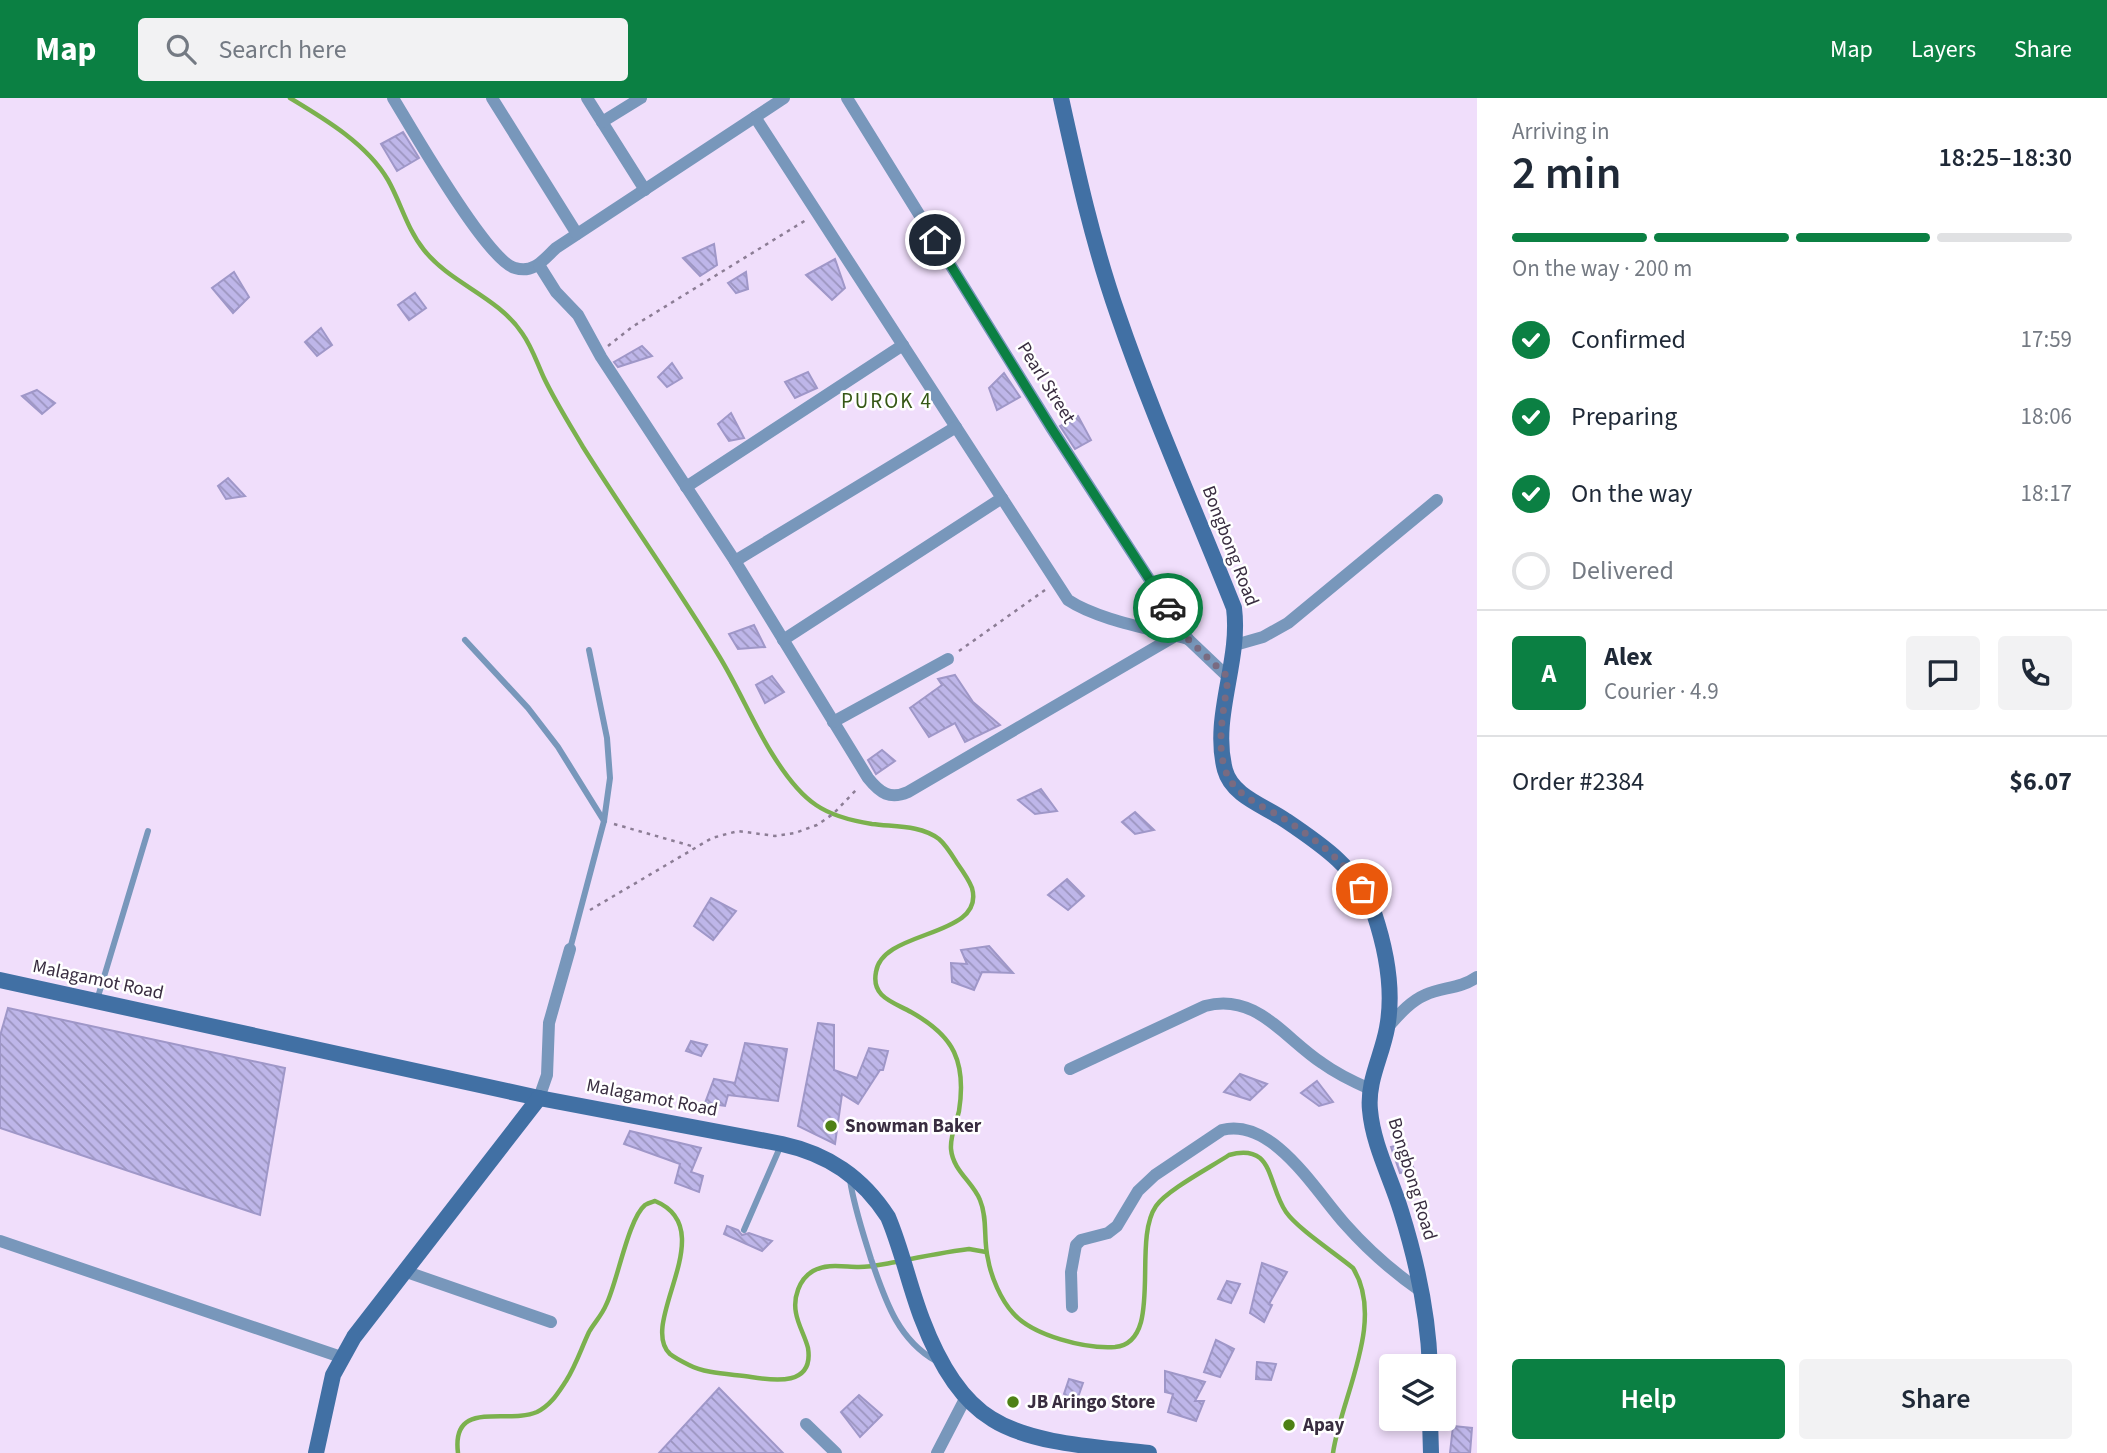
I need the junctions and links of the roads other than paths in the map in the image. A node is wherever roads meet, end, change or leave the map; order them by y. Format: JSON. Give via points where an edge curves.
{"nodes":[{"id":1,"x":393,"y":98,"type":"edge"},
{"id":2,"x":492,"y":98,"type":"edge"},
{"id":3,"x":587,"y":98,"type":"edge"},
{"id":4,"x":641,"y":98,"type":"edge"},
{"id":5,"x":784,"y":98,"type":"edge"},
{"id":6,"x":847,"y":98,"type":"edge"},
{"id":7,"x":1061,"y":98,"type":"edge"},
{"id":8,"x":755,"y":117,"type":"junction"},
{"id":9,"x":602,"y":122,"type":"junction"},
{"id":10,"x":645,"y":190,"type":"junction"},
{"id":11,"x":577,"y":234,"type":"junction"},
{"id":12,"x":539,"y":265,"type":"junction"},
{"id":13,"x":903,"y":345,"type":"junction"},
{"id":14,"x":956,"y":427,"type":"junction"},
{"id":15,"x":686,"y":487,"type":"junction"},
{"id":16,"x":1002,"y":498,"type":"junction"},
{"id":17,"x":1437,"y":500,"type":"dead end"},
{"id":18,"x":735,"y":561,"type":"junction"},
{"id":19,"x":1182,"y":637,"type":"junction"},
{"id":20,"x":465,"y":640,"type":"dead end"},
{"id":21,"x":783,"y":640,"type":"junction"},
{"id":22,"x":1235,"y":645,"type":"junction"},
{"id":23,"x":589,"y":650,"type":"dead end"},
{"id":24,"x":948,"y":659,"type":"road end"},
{"id":25,"x":1228,"y":677,"type":"junction"},
{"id":26,"x":833,"y":722,"type":"junction"},
{"id":27,"x":604,"y":821,"type":"junction"},
{"id":28,"x":148,"y":831,"type":"dead end"},
{"id":29,"x":570,"y":949,"type":"joint"},
{"id":30,"x":1477,"y":977,"type":"edge"},
{"id":31,"x":0,"y":980,"type":"edge"},
{"id":32,"x":96,"y":1001,"type":"junction"},
{"id":33,"x":1387,"y":1028,"type":"junction"},
{"id":34,"x":1070,"y":1069,"type":"dead end"},
{"id":35,"x":1370,"y":1089,"type":"junction"},
{"id":36,"x":539,"y":1098,"type":"junction"},
{"id":37,"x":782,"y":1143,"type":"junction"},
{"id":38,"x":849,"y":1172,"type":"junction"},
{"id":39,"x":744,"y":1230,"type":"dead end"},
{"id":40,"x":0,"y":1241,"type":"edge"},
{"id":41,"x":404,"y":1271,"type":"junction"},
{"id":42,"x":1422,"y":1292,"type":"junction"},
{"id":43,"x":1072,"y":1307,"type":"dead end"},
{"id":44,"x":551,"y":1322,"type":"dead end"},
{"id":45,"x":1429,"y":1354,"type":"edge"},
{"id":46,"x":341,"y":1357,"type":"junction"},
{"id":47,"x":944,"y":1366,"type":"junction"},
{"id":48,"x":966,"y":1397,"type":"junction"},
{"id":49,"x":806,"y":1424,"type":"dead end"},
{"id":50,"x":1430,"y":1431,"type":"edge"},
{"id":51,"x":1117,"y":1451,"type":"edge"},
{"id":52,"x":316,"y":1453,"type":"edge"},
{"id":53,"x":836,"y":1453,"type":"edge"},
{"id":54,"x":937,"y":1453,"type":"edge"},
{"id":55,"x":1149,"y":1453,"type":"edge"},
{"id":56,"x":1431,"y":1453,"type":"edge"}],
"edges":[{"from":1,"to":12,"type":"street","via":[[494,253],[513,268]]},
{"from":2,"to":11,"type":"street"},
{"from":3,"to":9,"type":"street"},
{"from":4,"to":9,"type":"street"},
{"from":5,"to":8,"type":"street"},
{"from":6,"to":19,"type":"street","name":"Pearl Street"},
{"from":7,"to":22,"type":"street","name":"Bongbong Road","via":[[1117,313],[1234,608]]},
{"from":8,"to":10,"type":"street"},
{"from":8,"to":13,"type":"street"},
{"from":9,"to":10,"type":"street"},
{"from":10,"to":11,"type":"street"},
{"from":11,"to":12,"type":"street"},
{"from":12,"to":15,"type":"street","via":[[578,315]]},
{"from":13,"to":14,"type":"street"},
{"from":13,"to":15,"type":"street"},
{"from":14,"to":16,"type":"street"},
{"from":14,"to":18,"type":"street"},
{"from":15,"to":18,"type":"street"},
{"from":16,"to":19,"type":"street","via":[[1068,600],[1079,608]]},
{"from":16,"to":21,"type":"street"},
{"from":17,"to":22,"type":"street","via":[[1288,623]]},
{"from":18,"to":21,"type":"street"},
{"from":19,"to":25,"type":"street","name":"Pearl Street"},
{"from":19,"to":26,"type":"street","via":[[894,796],[886,795],[869,778]]},
{"from":20,"to":27,"type":"lane","via":[[558,747]]},
{"from":21,"to":26,"type":"street"},
{"from":22,"to":25,"type":"street","name":"Bongbong Road"},
{"from":23,"to":27,"type":"lane","via":[[610,759]]},
{"from":24,"to":26,"type":"street"},
{"from":25,"to":33,"type":"street","name":"Bongbong Road","via":[[1222,729],[1226,774],[1250,800],[1330,852],[1362,889],[1386,960]]},
{"from":27,"to":29,"type":"lane"},
{"from":28,"to":32,"type":"lane"},
{"from":29,"to":36,"type":"street","via":[[549,1023],[547,1075]]},
{"from":30,"to":33,"type":"street","via":[[1460,987],[1418,998]]},
{"from":31,"to":32,"type":"street","name":"Malagamot Road"},
{"from":32,"to":36,"type":"street","name":"Malagamot Road"},
{"from":33,"to":35,"type":"street","name":"Bongbong Road"},
{"from":34,"to":35,"type":"street","via":[[1205,1006],[1236,1003],[1258,1012],[1321,1063]]},
{"from":35,"to":42,"type":"street","name":"Bongbong Road","via":[[1375,1137],[1401,1210]]},
{"from":36,"to":37,"type":"street","name":"Malagamot Road"},
{"from":36,"to":41,"type":"street"},
{"from":37,"to":38,"type":"street","name":"Malagamot Road","via":[[818,1154]]},
{"from":37,"to":39,"type":"lane"},
{"from":38,"to":47,"type":"street","name":"Malagamot Road","via":[[878,1201],[895,1233],[932,1345]]},
{"from":38,"to":47,"type":"lane","via":[[884,1298],[913,1345]]},
{"from":40,"to":46,"type":"street"},
{"from":41,"to":44,"type":"street"},
{"from":41,"to":46,"type":"street"},
{"from":42,"to":43,"type":"street","via":[[1373,1254],[1284,1153],[1266,1138],[1232,1127],[1222,1129],[1155,1175],[1108,1233],[1076,1245]]},
{"from":42,"to":45,"type":"street","name":"Bongbong Road"},
{"from":46,"to":52,"type":"street","via":[[326,1398]]},
{"from":47,"to":48,"type":"street","name":"Malagamot Road"},
{"from":48,"to":51,"type":"street","name":"Malagamot Road","via":[[1010,1428]]},
{"from":48,"to":54,"type":"street"},
{"from":49,"to":53,"type":"street"},
{"from":50,"to":56,"type":"street"},
{"from":51,"to":55,"type":"street","name":"Malagamot Road"}]}
